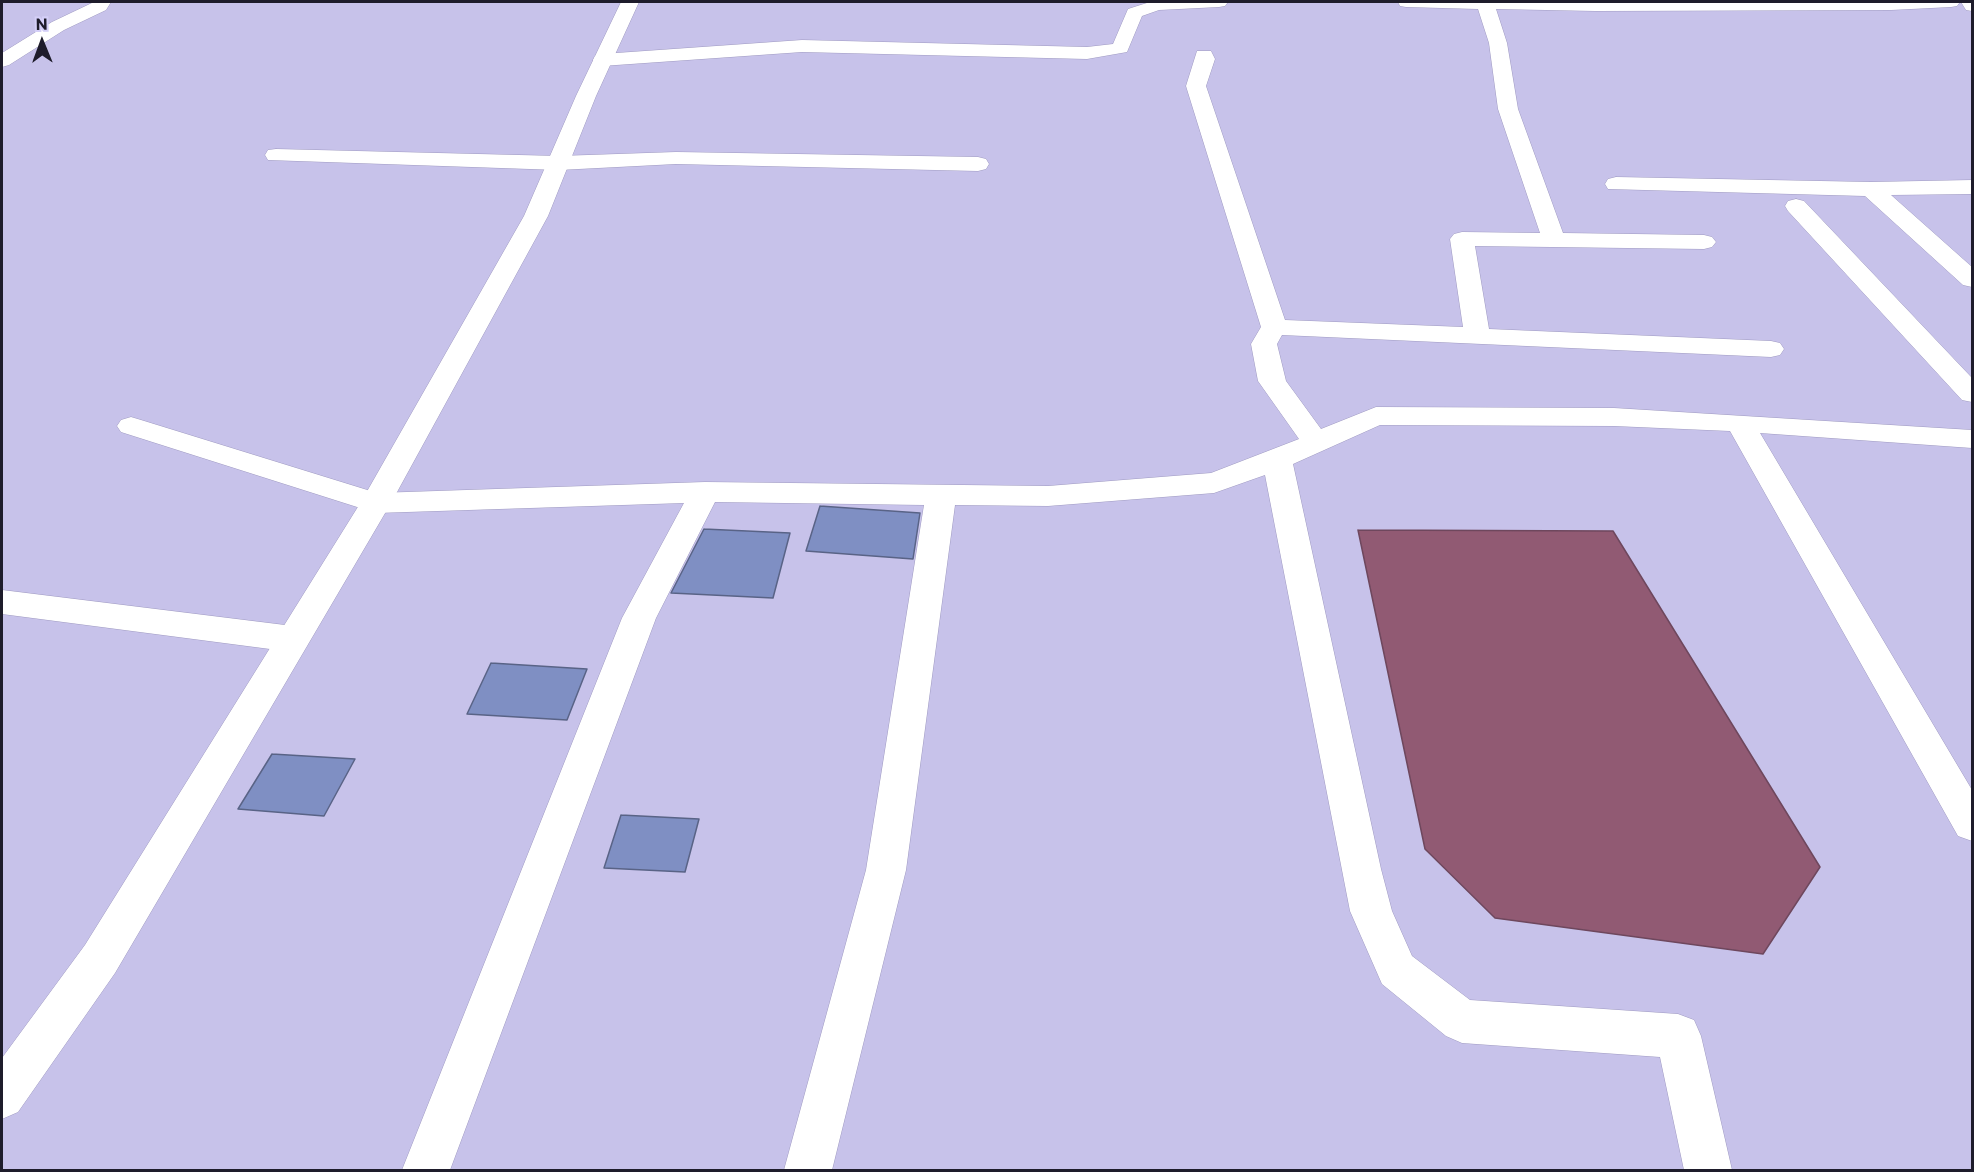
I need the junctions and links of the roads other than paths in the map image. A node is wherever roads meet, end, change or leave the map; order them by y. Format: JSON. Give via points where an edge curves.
{"nodes":[{"id":1,"x":102,"y":2,"type":"edge"},
{"id":2,"x":630,"y":2,"type":"edge"},
{"id":3,"x":1219,"y":2,"type":"edge"},
{"id":4,"x":1406,"y":2,"type":"edge"},
{"id":5,"x":1442,"y":2,"type":"edge"},
{"id":6,"x":1951,"y":2,"type":"edge"},
{"id":7,"x":1970,"y":2,"type":"edge"},
{"id":8,"x":1485,"y":3,"type":"junction"},
{"id":9,"x":1842,"y":3,"type":"edge"},
{"id":10,"x":1594,"y":4,"type":"edge"},
{"id":11,"x":1717,"y":4,"type":"edge"},
{"id":12,"x":1972,"y":6,"type":"edge"},
{"id":13,"x":1204,"y":54,"type":"dead end"},
{"id":14,"x":602,"y":60,"type":"junction"},
{"id":15,"x":2,"y":61,"type":"edge"},
{"id":16,"x":276,"y":155,"type":"dead end"},
{"id":17,"x":558,"y":163,"type":"junction"},
{"id":18,"x":978,"y":164,"type":"dead end"},
{"id":19,"x":1617,"y":184,"type":"dead end"},
{"id":20,"x":1972,"y":187,"type":"edge"},
{"id":21,"x":1871,"y":189,"type":"junction"},
{"id":22,"x":1796,"y":206,"type":"dead end"},
{"id":23,"x":1554,"y":240,"type":"junction"},
{"id":24,"x":1704,"y":242,"type":"dead end"},
{"id":25,"x":1972,"y":279,"type":"edge"},
{"id":26,"x":1274,"y":327,"type":"junction"},
{"id":27,"x":1477,"y":336,"type":"junction"},
{"id":28,"x":1771,"y":349,"type":"dead end"},
{"id":29,"x":1972,"y":394,"type":"edge"},
{"id":30,"x":1740,"y":423,"type":"junction"},
{"id":31,"x":131,"y":426,"type":"dead end"},
{"id":32,"x":1972,"y":439,"type":"edge"},
{"id":33,"x":1316,"y":443,"type":"junction"},
{"id":34,"x":1277,"y":460,"type":"junction"},
{"id":35,"x":705,"y":492,"type":"junction"},
{"id":36,"x":941,"y":495,"type":"junction"},
{"id":37,"x":376,"y":503,"type":"junction"},
{"id":38,"x":2,"y":602,"type":"edge"},
{"id":39,"x":293,"y":639,"type":"junction"},
{"id":40,"x":1972,"y":824,"type":"edge"},
{"id":41,"x":2,"y":1096,"type":"edge"},
{"id":42,"x":426,"y":1170,"type":"edge"},
{"id":43,"x":808,"y":1170,"type":"edge"},
{"id":44,"x":1708,"y":1170,"type":"edge"}],
"edges":[{"from":1,"to":15,"type":"street"},
{"from":2,"to":14,"type":"street"},
{"from":3,"to":14,"type":"street","via":[[1158,5],[1134,13],[1120,48],[1087,53],[802,46]]},
{"from":4,"to":5,"type":"street"},
{"from":5,"to":8,"type":"street"},
{"from":6,"to":9,"type":"street"},
{"from":7,"to":12,"type":"street"},
{"from":8,"to":10,"type":"street"},
{"from":8,"to":23,"type":"street","via":[[1498,43],[1508,109]]},
{"from":9,"to":11,"type":"street"},
{"from":10,"to":11,"type":"street"},
{"from":13,"to":26,"type":"street","via":[[1206,59],[1196,86]]},
{"from":14,"to":17,"type":"street"},
{"from":16,"to":17,"type":"street"},
{"from":17,"to":18,"type":"street","via":[[676,158]]},
{"from":17,"to":37,"type":"street","via":[[536,216]]},
{"from":19,"to":21,"type":"street"},
{"from":20,"to":21,"type":"street"},
{"from":21,"to":25,"type":"street"},
{"from":22,"to":29,"type":"street"},
{"from":23,"to":24,"type":"street"},
{"from":23,"to":27,"type":"street","via":[[1462,239]]},
{"from":26,"to":27,"type":"street"},
{"from":26,"to":33,"type":"street","via":[[1264,344],[1272,381]]},
{"from":27,"to":28,"type":"street"},
{"from":30,"to":32,"type":"street"},
{"from":30,"to":33,"type":"street","via":[[1614,417],[1376,416]]},
{"from":30,"to":40,"type":"street"},
{"from":31,"to":37,"type":"street"},
{"from":33,"to":34,"type":"street"},
{"from":34,"to":36,"type":"street","via":[[1214,483],[1048,496]]},
{"from":34,"to":44,"type":"street","via":[[1361,869],[1371,911],[1397,970],[1462,1021],[1678,1036]]},
{"from":35,"to":36,"type":"street"},
{"from":35,"to":37,"type":"street"},
{"from":35,"to":42,"type":"street","via":[[639,618]]},
{"from":36,"to":43,"type":"street","via":[[886,870]]},
{"from":37,"to":39,"type":"street"},
{"from":38,"to":39,"type":"street"},
{"from":39,"to":41,"type":"street","via":[[100,959]]}]}
